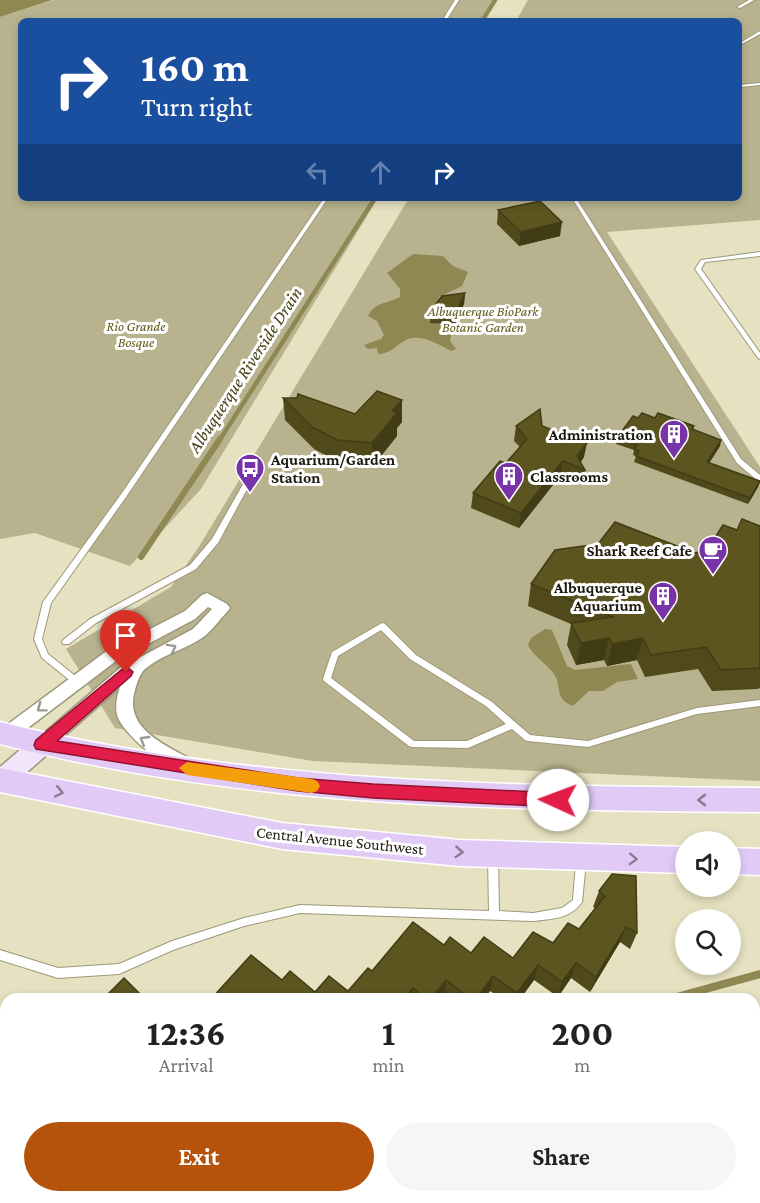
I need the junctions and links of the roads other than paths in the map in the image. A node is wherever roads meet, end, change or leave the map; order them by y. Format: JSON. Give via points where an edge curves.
{"nodes":[{"id":1,"x":457,"y":0,"type":"edge"},
{"id":2,"x":752,"y":0,"type":"edge"},
{"id":3,"x":740,"y":7,"type":"dead end"},
{"id":4,"x":446,"y":18,"type":"edge"},
{"id":5,"x":760,"y":32,"type":"edge"},
{"id":6,"x":742,"y":43,"type":"edge"},
{"id":7,"x":760,"y":84,"type":"edge"},
{"id":8,"x":742,"y":86,"type":"edge"},
{"id":9,"x":324,"y":201,"type":"edge"},
{"id":10,"x":576,"y":201,"type":"edge"},
{"id":11,"x":760,"y":254,"type":"edge"},
{"id":12,"x":760,"y":357,"type":"edge"},
{"id":13,"x":257,"y":465,"type":"dead end"},
{"id":14,"x":760,"y":479,"type":"edge"},
{"id":15,"x":66,"y":642,"type":"dead end"},
{"id":16,"x":138,"y":666,"type":"junction"},
{"id":17,"x":76,"y":681,"type":"junction"},
{"id":18,"x":760,"y":703,"type":"edge"},
{"id":19,"x":512,"y":724,"type":"junction"},
{"id":20,"x":2,"y":736,"type":"edge"},
{"id":21,"x":42,"y":745,"type":"junction"},
{"id":22,"x":194,"y":769,"type":"junction"},
{"id":23,"x":0,"y":780,"type":"edge"},
{"id":24,"x":760,"y":800,"type":"edge"},
{"id":25,"x":493,"y":854,"type":"junction"},
{"id":26,"x":581,"y":857,"type":"junction"},
{"id":27,"x":675,"y":860,"type":"edge"},
{"id":28,"x":741,"y":861,"type":"edge"},
{"id":29,"x":760,"y":862,"type":"edge"},
{"id":30,"x":494,"y":916,"type":"junction"},
{"id":31,"x":0,"y":955,"type":"edge"}],
"edges":[{"from":1,"to":4,"type":"lane"},
{"from":2,"to":3,"type":"lane"},
{"from":5,"to":6,"type":"lane"},
{"from":7,"to":8,"type":"lane"},
{"from":9,"to":17,"type":"lane","via":[[47,602],[38,639],[45,656]]},
{"from":10,"to":14,"type":"lane","via":[[739,461]]},
{"from":11,"to":12,"type":"lane","via":[[715,258],[703,261],[698,269]]},
{"from":13,"to":15,"type":"lane","via":[[215,541],[193,567],[93,621]]},
{"from":16,"to":17,"type":"street","one_way":true,"via":[[198,633],[222,608],[207,599],[190,615],[110,657]]},
{"from":16,"to":21,"type":"street","via":[[117,679]]},
{"from":22,"to":16,"type":"street","one_way":true,"via":[[135,735],[127,723],[123,699]]},
{"from":17,"to":20,"type":"street","one_way":true},
{"from":18,"to":19,"type":"lane","via":[[698,711],[588,744],[528,738]]},
{"from":19,"to":19,"type":"lane","via":[[489,704],[413,657],[382,626],[335,654],[327,679],[412,744],[468,744]]},
{"from":20,"to":21,"type":"main road"},
{"from":21,"to":22,"type":"main road"},
{"from":21,"to":23,"type":"street"},
{"from":24,"to":22,"type":"main road","one_way":true,"via":[[460,796],[298,785]]},
{"from":23,"to":25,"type":"main road","name":"Central Avenue Southwest","one_way":true,"via":[[282,836]]},
{"from":25,"to":26,"type":"main road","name":"Central Avenue Southwest"},
{"from":25,"to":30,"type":"lane"},
{"from":26,"to":27,"type":"main road","name":"Central Avenue Southwest","one_way":true},
{"from":26,"to":30,"type":"lane","via":[[577,902],[564,912],[533,917]]},
{"from":28,"to":29,"type":"main road"},
{"from":30,"to":31,"type":"lane","via":[[300,909],[244,922],[118,969],[58,973]]}]}
